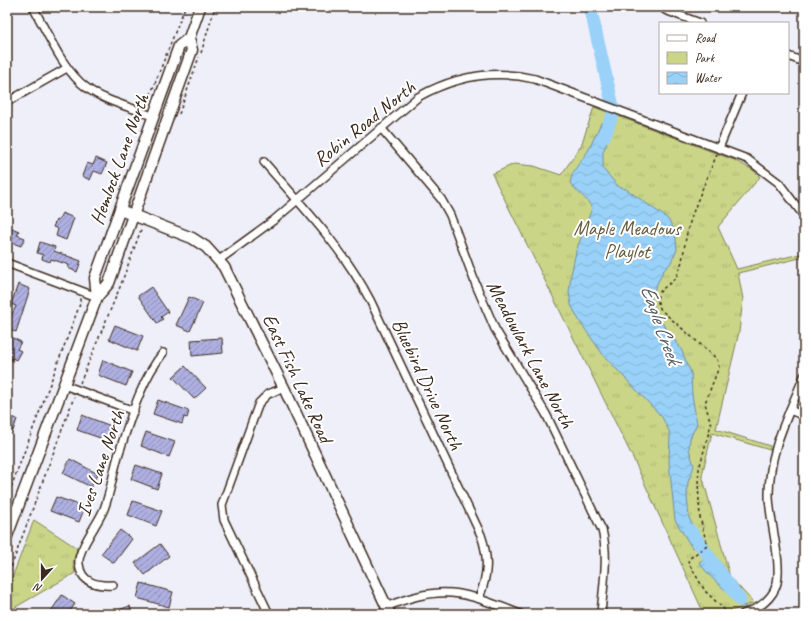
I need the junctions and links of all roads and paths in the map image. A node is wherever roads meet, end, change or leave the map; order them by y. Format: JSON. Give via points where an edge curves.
{"nodes":[{"id":1,"x":33,"y":7,"type":"edge"},
{"id":2,"x":200,"y":7,"type":"edge"},
{"id":3,"x":665,"y":10,"type":"dead end"},
{"id":4,"x":697,"y":22,"type":"edge"},
{"id":5,"x":190,"y":38,"type":"junction"},
{"id":6,"x":789,"y":56,"type":"edge"},
{"id":7,"x":804,"y":62,"type":"edge"},
{"id":8,"x":67,"y":68,"type":"junction"},
{"id":9,"x":742,"y":94,"type":"edge"},
{"id":10,"x":7,"y":102,"type":"edge"},
{"id":11,"x":154,"y":116,"type":"junction"},
{"id":12,"x":381,"y":128,"type":"junction"},
{"id":13,"x":719,"y":148,"type":"junction"},
{"id":14,"x":264,"y":162,"type":"dead end"},
{"id":15,"x":297,"y":200,"type":"junction"},
{"id":16,"x":120,"y":210,"type":"junction"},
{"id":17,"x":134,"y":215,"type":"junction"},
{"id":18,"x":804,"y":216,"type":"edge"},
{"id":19,"x":142,"y":227,"type":"dead end"},
{"id":20,"x":219,"y":260,"type":"junction"},
{"id":21,"x":7,"y":264,"type":"edge"},
{"id":22,"x":97,"y":297,"type":"junction"},
{"id":23,"x":163,"y":353,"type":"dead end"},
{"id":24,"x":804,"y":376,"type":"edge"},
{"id":25,"x":80,"y":383,"type":"dead end"},
{"id":26,"x":64,"y":386,"type":"junction"},
{"id":27,"x":284,"y":388,"type":"junction"},
{"id":28,"x":74,"y":397,"type":"dead end"},
{"id":29,"x":790,"y":410,"type":"junction"},
{"id":30,"x":134,"y":411,"type":"junction"},
{"id":31,"x":804,"y":416,"type":"edge"},
{"id":32,"x":12,"y":510,"type":"edge"},
{"id":33,"x":7,"y":536,"type":"edge"},
{"id":34,"x":7,"y":578,"type":"edge"},
{"id":35,"x":113,"y":585,"type":"dead end"},
{"id":36,"x":479,"y":598,"type":"junction"},
{"id":37,"x":388,"y":611,"type":"edge"},
{"id":38,"x":269,"y":614,"type":"edge"},
{"id":39,"x":520,"y":614,"type":"edge"},
{"id":40,"x":601,"y":614,"type":"edge"},
{"id":41,"x":729,"y":614,"type":"edge"},
{"id":42,"x":745,"y":614,"type":"edge"}],
"edges":[{"from":1,"to":8,"type":"street"},
{"from":2,"to":5,"type":"main road","name":"Hemlock Lane North"},
{"from":3,"to":4,"type":"street"},
{"from":5,"to":11,"type":"main road","name":"Hemlock Lane North","via":[[179,46]]},
{"from":5,"to":17,"type":"main road","name":"Hemlock Lane North","via":[[192,50]]},
{"from":6,"to":7,"type":"street"},
{"from":8,"to":10,"type":"street"},
{"from":8,"to":11,"type":"street","via":[[87,88]]},
{"from":9,"to":13,"type":"street"},
{"from":11,"to":16,"type":"main road","name":"Hemlock Lane North"},
{"from":12,"to":13,"type":"street","name":"Robin Road North","via":[[418,97],[435,88],[472,77],[511,75],[535,79]]},
{"from":12,"to":15,"type":"street","name":"Robin Road North"},
{"from":12,"to":40,"type":"street","name":"Meadowlark Lane North","via":[[441,199],[450,215],[476,285],[496,329],[546,414],[602,530],[605,554]]},
{"from":13,"to":18,"type":"street","name":"Robin Road North","via":[[747,159],[764,170],[779,183]]},
{"from":13,"to":41,"type":"path","via":[[688,228],[677,275],[657,297],[661,310],[717,359],[719,367],[705,403],[711,424],[699,469],[698,483],[700,517],[708,541],[707,545],[688,562],[705,591]]},
{"from":14,"to":15,"type":"street","name":"Bluebird Drive North"},
{"from":15,"to":20,"type":"street","name":"Robin Road North","via":[[254,236]]},
{"from":15,"to":36,"type":"street","name":"Bluebird Drive North","via":[[334,242],[362,283],[481,535],[487,554],[487,568]]},
{"from":16,"to":17,"type":"main road","name":"East Fish Lake Road"},
{"from":16,"to":22,"type":"main road","name":"Hemlock Lane North","via":[[96,278]]},
{"from":17,"to":20,"type":"main road","name":"East Fish Lake Road","via":[[192,238]]},
{"from":17,"to":22,"type":"main road","name":"Hemlock Lane North","via":[[109,283]]},
{"from":19,"to":25,"type":"path"},
{"from":20,"to":27,"type":"main road","name":"East Fish Lake Road"},
{"from":21,"to":22,"type":"street"},
{"from":22,"to":26,"type":"main road","name":"Hemlock Lane North"},
{"from":23,"to":30,"type":"street","name":"Ives Lane North","via":[[152,367]]},
{"from":24,"to":29,"type":"street"},
{"from":26,"to":30,"type":"street"},
{"from":26,"to":32,"type":"main road","name":"Hemlock Lane North"},
{"from":27,"to":37,"type":"main road","name":"East Fish Lake Road"},
{"from":27,"to":38,"type":"street","via":[[268,394],[259,402],[222,505],[224,520]]},
{"from":28,"to":34,"type":"path"},
{"from":29,"to":31,"type":"street"},
{"from":29,"to":42,"type":"street","via":[[774,450],[770,473],[769,496],[778,567],[777,583],[768,600]]},
{"from":30,"to":35,"type":"street","name":"Ives Lane North","via":[[104,509],[79,558],[80,571],[86,580],[101,586]]},
{"from":32,"to":33,"type":"main road","name":"Hemlock Lane North"},
{"from":36,"to":37,"type":"street","via":[[447,592],[429,593],[402,600]]},
{"from":36,"to":39,"type":"street"}]}
